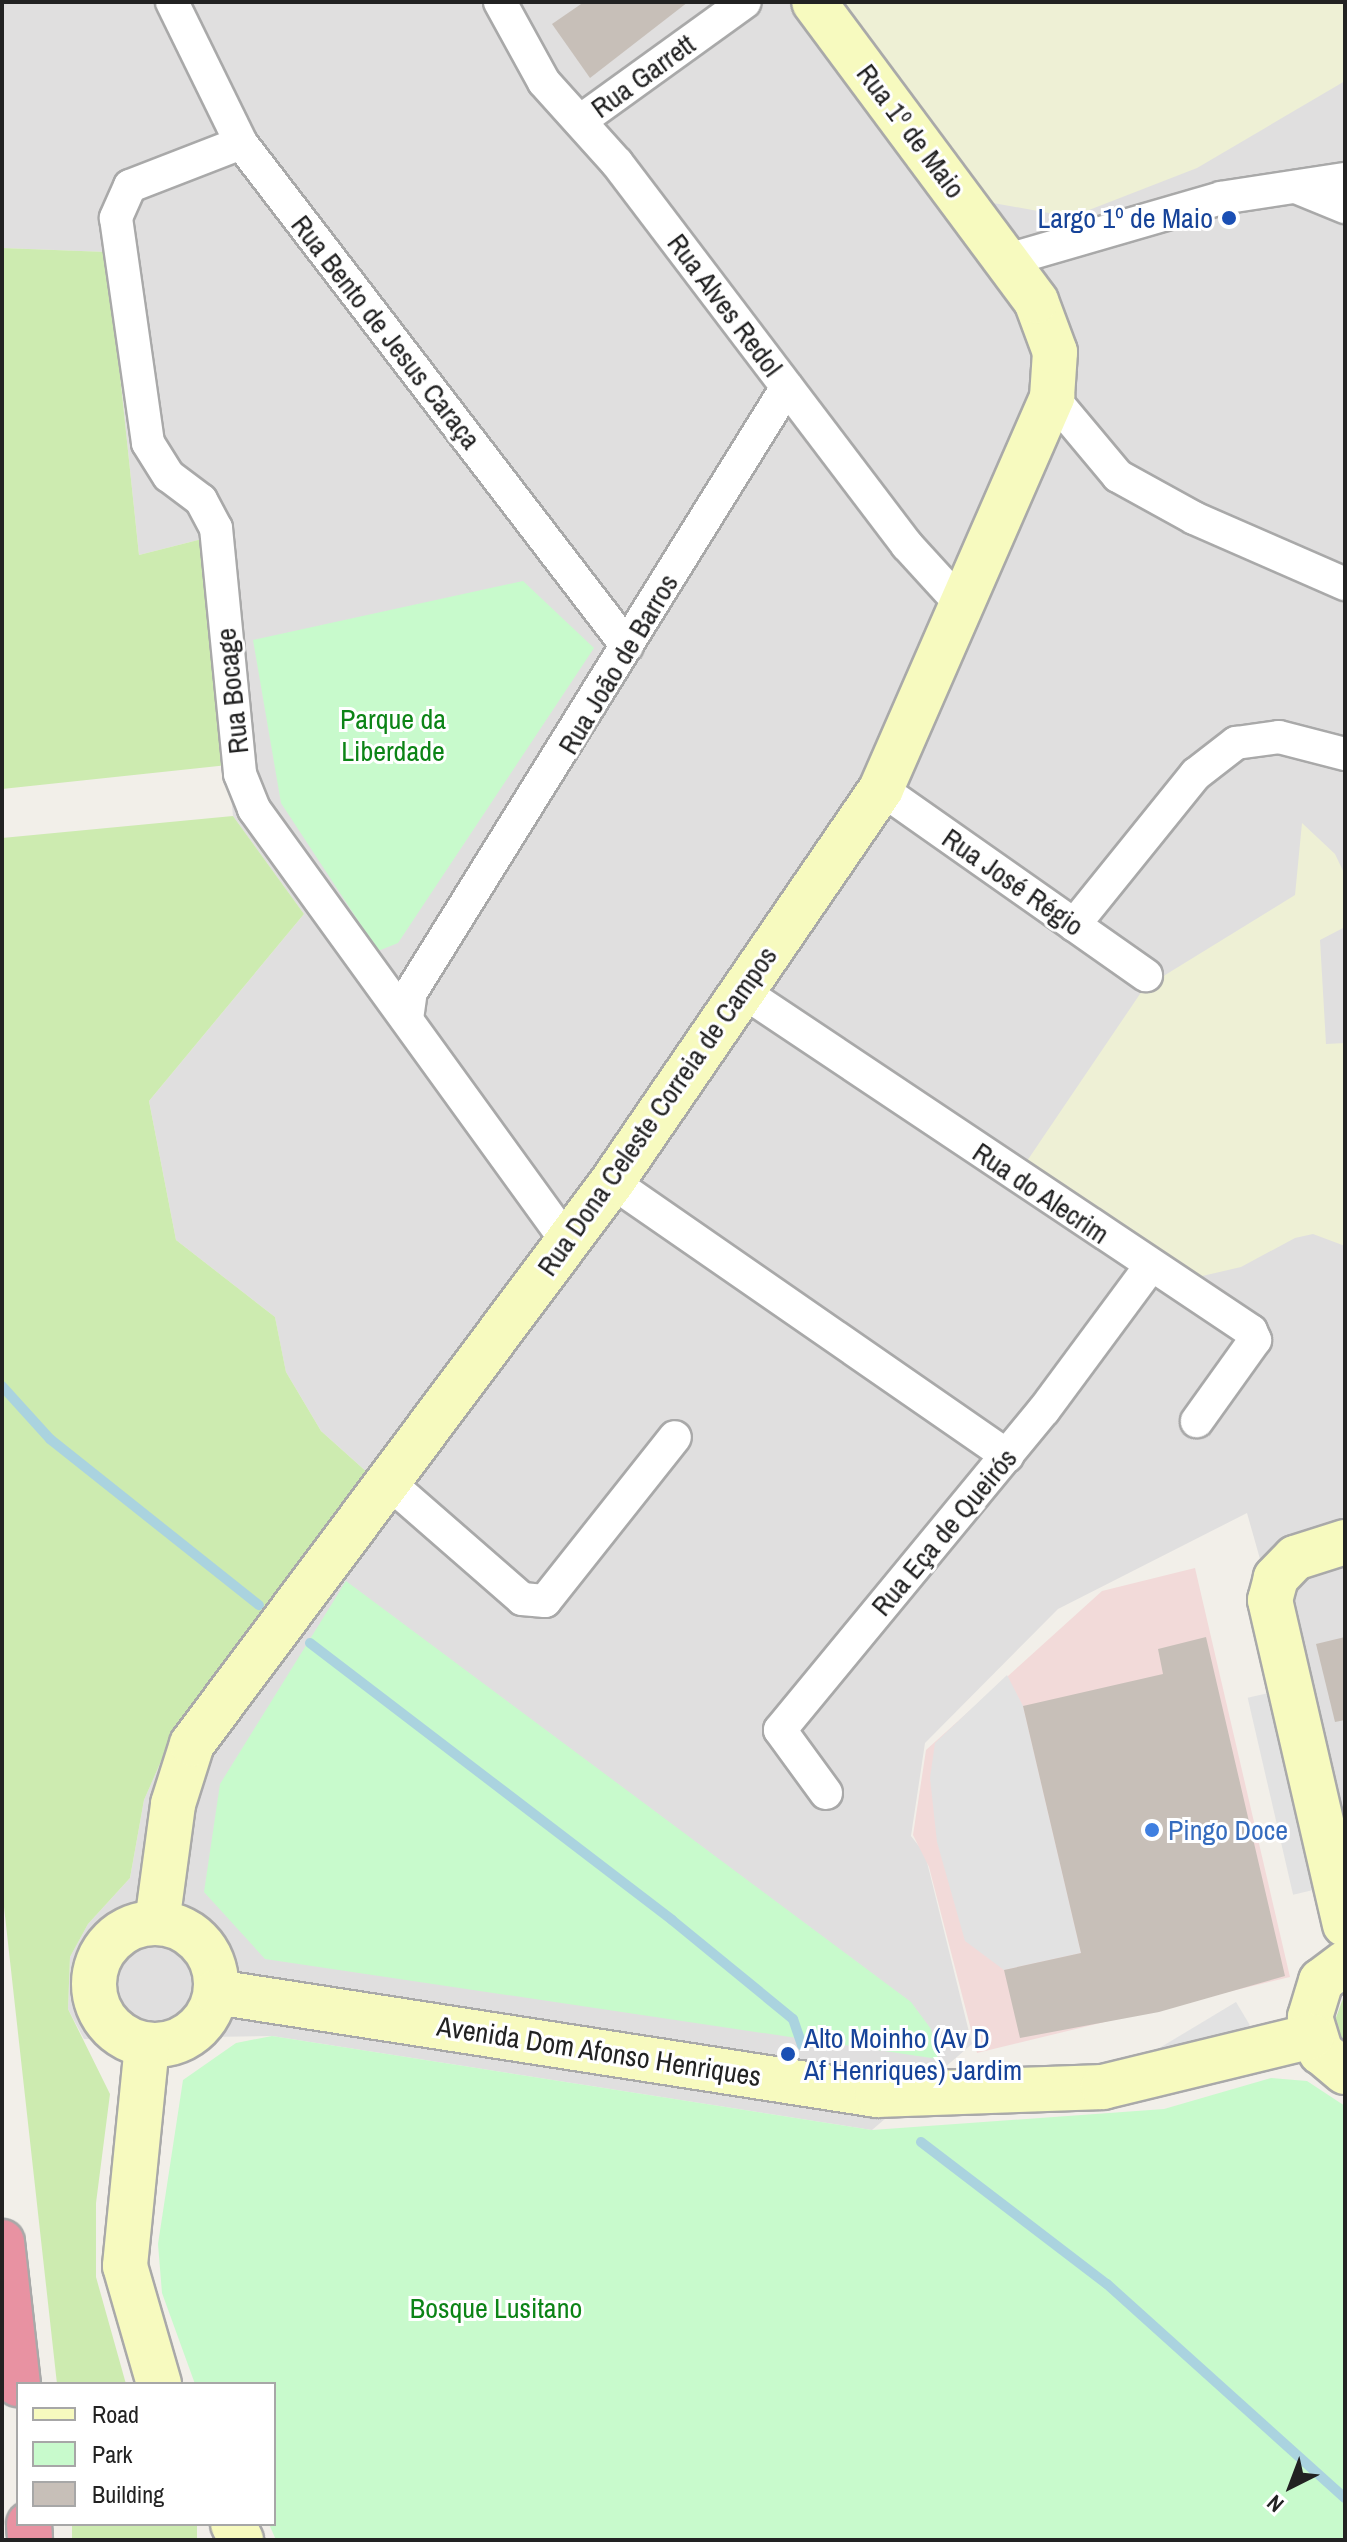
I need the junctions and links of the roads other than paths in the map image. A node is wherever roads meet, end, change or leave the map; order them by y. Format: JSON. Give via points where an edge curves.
{"nodes":[{"id":1,"x":172,"y":2,"type":"edge"},
{"id":2,"x":500,"y":2,"type":"edge"},
{"id":3,"x":745,"y":2,"type":"edge"},
{"id":4,"x":814,"y":2,"type":"edge"},
{"id":5,"x":580,"y":121,"type":"junction"},
{"id":6,"x":241,"y":143,"type":"junction"},
{"id":7,"x":1345,"y":179,"type":"edge"},
{"id":8,"x":1290,"y":185,"type":"junction"},
{"id":9,"x":1345,"y":207,"type":"edge"},
{"id":10,"x":1008,"y":260,"type":"junction"},
{"id":11,"x":787,"y":387,"type":"junction"},
{"id":12,"x":1052,"y":397,"type":"junction"},
{"id":13,"x":1345,"y":584,"type":"edge"},
{"id":14,"x":959,"y":602,"type":"junction"},
{"id":15,"x":627,"y":646,"type":"junction"},
{"id":16,"x":1345,"y":754,"type":"edge"},
{"id":17,"x":881,"y":789,"type":"junction"},
{"id":18,"x":1074,"y":925,"type":"junction"},
{"id":19,"x":446,"y":940,"type":"junction"},
{"id":20,"x":361,"y":955,"type":"junction"},
{"id":21,"x":1146,"y":975,"type":"dead end"},
{"id":22,"x":742,"y":991,"type":"junction"},
{"id":23,"x":407,"y":1019,"type":"junction"},
{"id":24,"x":612,"y":1182,"type":"junction"},
{"id":25,"x":568,"y":1243,"type":"junction"},
{"id":26,"x":1150,"y":1267,"type":"junction"},
{"id":27,"x":1197,"y":1421,"type":"dead end"},
{"id":28,"x":675,"y":1437,"type":"dead end"},
{"id":29,"x":1007,"y":1456,"type":"junction"},
{"id":30,"x":388,"y":1482,"type":"junction"},
{"id":31,"x":1345,"y":1542,"type":"edge"},
{"id":32,"x":826,"y":1793,"type":"dead end"},
{"id":33,"x":1336,"y":1832,"type":"edge"},
{"id":34,"x":157,"y":1923,"type":"junction"},
{"id":35,"x":1345,"y":1924,"type":"edge"},
{"id":36,"x":1345,"y":1963,"type":"edge"},
{"id":37,"x":216,"y":1992,"type":"junction"},
{"id":38,"x":1312,"y":2036,"type":"junction"},
{"id":39,"x":147,"y":2045,"type":"junction"},
{"id":40,"x":1345,"y":2072,"type":"edge"},
{"id":41,"x":2,"y":2242,"type":"edge"},
{"id":42,"x":18,"y":2382,"type":"edge"},
{"id":43,"x":158,"y":2382,"type":"edge"}],
"edges":[{"from":1,"to":6,"type":"street","name":"Rua Bento de Jesus Caraça"},
{"from":2,"to":5,"type":"street","name":"Rua Alves Redol","via":[[544,82]]},
{"from":3,"to":5,"type":"street","name":"Rua Garrett"},
{"from":4,"to":10,"type":"street","name":"Rua 1º de Maio"},
{"from":5,"to":11,"type":"street","name":"Rua Alves Redol"},
{"from":6,"to":15,"type":"street","name":"Rua Bento de Jesus Caraça"},
{"from":6,"to":20,"type":"street","name":"Rua Bocage","via":[[130,186],[116,218],[140,393],[148,443],[169,476],[201,500],[216,528],[240,774],[254,809]]},
{"from":7,"to":8,"type":"street"},
{"from":8,"to":9,"type":"street"},
{"from":8,"to":10,"type":"street"},
{"from":10,"to":12,"type":"street","name":"Rua Dona Celeste Correia de Campos","via":[[1036,301],[1055,352]]},
{"from":11,"to":14,"type":"street","name":"Rua Alves Redol"},
{"from":11,"to":15,"type":"street","name":"Rua João de Barros"},
{"from":12,"to":13,"type":"street","via":[[1118,476]]},
{"from":12,"to":14,"type":"street","name":"Rua Dona Celeste Correia de Campos"},
{"from":14,"to":17,"type":"street","name":"Rua Dona Celeste Correia de Campos"},
{"from":15,"to":19,"type":"street","name":"Rua João de Barros"},
{"from":16,"to":18,"type":"street","via":[[1279,737],[1236,743],[1196,774]]},
{"from":17,"to":18,"type":"street","name":"Rua José Régio"},
{"from":17,"to":22,"type":"street","name":"Rua Dona Celeste Correia de Campos"},
{"from":18,"to":21,"type":"street","name":"Rua José Régio"},
{"from":19,"to":20,"type":"street","name":"Rua João de Barros","via":[[406,966],[386,969]]},
{"from":19,"to":23,"type":"street","name":"Rua João de Barros","via":[[411,992]]},
{"from":20,"to":23,"type":"street","name":"Rua Bocage"},
{"from":22,"to":24,"type":"street","name":"Rua Dona Celeste Correia de Campos"},
{"from":22,"to":26,"type":"street","name":"Rua do Alecrim"},
{"from":23,"to":25,"type":"street","name":"Rua Bocage"},
{"from":24,"to":25,"type":"street","name":"Rua Dona Celeste Correia de Campos"},
{"from":24,"to":29,"type":"street"},
{"from":25,"to":30,"type":"street","name":"Rua Dona Celeste Correia de Campos"},
{"from":26,"to":27,"type":"street","name":"Rua do Alecrim","via":[[1255,1340]]},
{"from":26,"to":29,"type":"street","name":"Rua Eça de Queirós"},
{"from":28,"to":30,"type":"street","via":[[545,1601],[522,1599]]},
{"from":29,"to":32,"type":"street","name":"Rua Eça de Queirós","via":[[780,1730]]},
{"from":30,"to":34,"type":"street","name":"Rua Dona Celeste Correia de Campos","via":[[192,1744],[173,1804]]},
{"from":31,"to":33,"type":"street","via":[[1295,1558],[1270,1590]]},
{"from":33,"to":35,"type":"street"},
{"from":34,"to":37,"type":"street","via":[[195,1938],[208,1953]]},
{"from":34,"to":39,"type":"street","via":[[118,1935],[104,1950],[94,1990],[111,2027]]},
{"from":36,"to":38,"type":"street","via":[[1313,1998]]},
{"from":37,"to":38,"type":"street","name":"Avenida Dom Afonso Henriques","via":[[877,2095],[1103,2087]]},
{"from":37,"to":39,"type":"street","via":[[211,2011],[185,2038]]},
{"from":38,"to":40,"type":"street"},
{"from":39,"to":43,"type":"street","via":[[125,2266]]},
{"from":41,"to":42,"type":"highway"}]}
